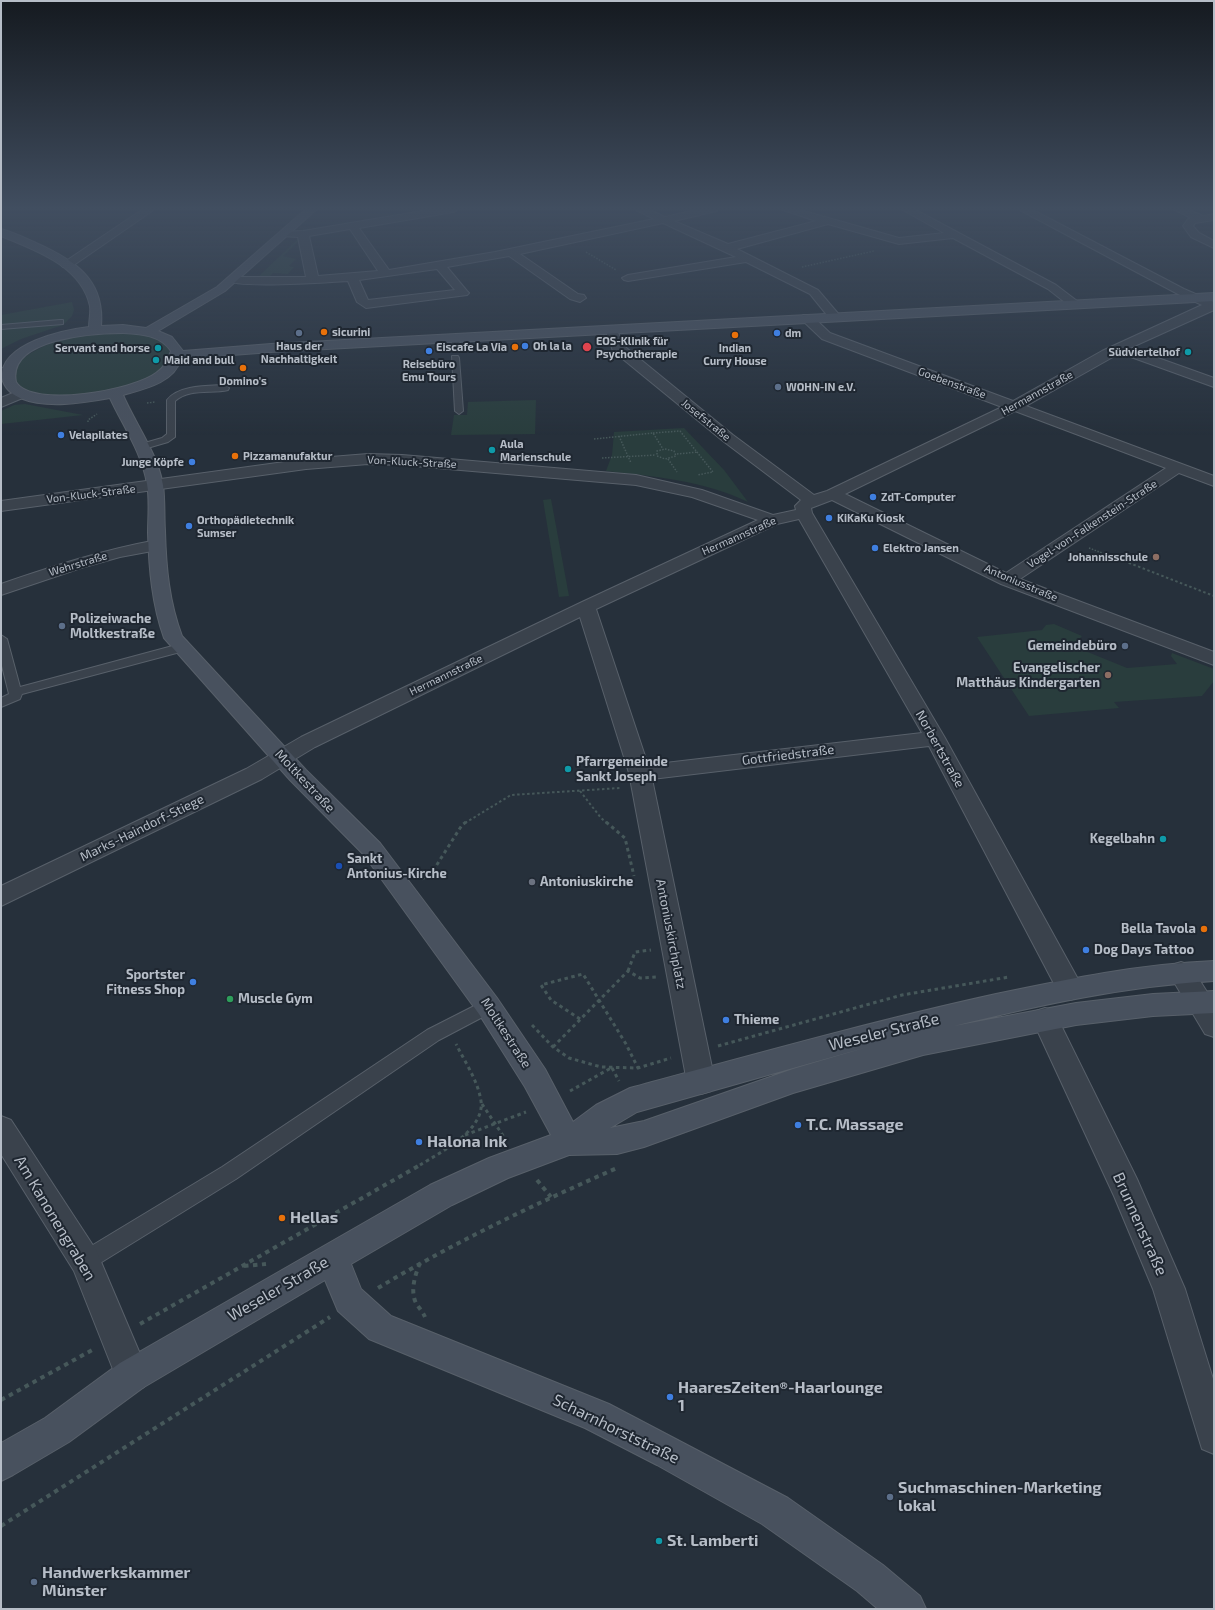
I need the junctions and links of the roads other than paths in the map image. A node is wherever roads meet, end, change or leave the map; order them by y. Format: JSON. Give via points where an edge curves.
{"nodes":[{"id":1,"x":86,"y":284,"type":"edge"},
{"id":2,"x":228,"y":284,"type":"edge"},
{"id":3,"x":355,"y":284,"type":"edge"},
{"id":4,"x":455,"y":284,"type":"edge"},
{"id":5,"x":556,"y":284,"type":"edge"},
{"id":6,"x":799,"y":284,"type":"edge"},
{"id":7,"x":1047,"y":284,"type":"edge"},
{"id":8,"x":1171,"y":284,"type":"edge"},
{"id":9,"x":580,"y":298,"type":"dead end"},
{"id":10,"x":1207,"y":302,"type":"edge"},
{"id":11,"x":1075,"y":304,"type":"junction"},
{"id":12,"x":835,"y":317,"type":"junction"},
{"id":13,"x":807,"y":318,"type":"junction"},
{"id":14,"x":60,"y":322,"type":"dead end"},
{"id":15,"x":1,"y":327,"type":"edge"},
{"id":16,"x":611,"y":329,"type":"junction"},
{"id":17,"x":95,"y":330,"type":"junction"},
{"id":18,"x":147,"y":332,"type":"junction"},
{"id":19,"x":1119,"y":348,"type":"junction"},
{"id":20,"x":177,"y":355,"type":"junction"},
{"id":21,"x":455,"y":358,"type":"dead end"},
{"id":22,"x":2,"y":372,"type":"edge"},
{"id":23,"x":1214,"y":383,"type":"edge"},
{"id":24,"x":225,"y":388,"type":"dead end"},
{"id":25,"x":115,"y":393,"type":"junction"},
{"id":26,"x":20,"y":394,"type":"junction"},
{"id":27,"x":1,"y":403,"type":"edge"},
{"id":28,"x":1015,"y":406,"type":"junction"},
{"id":29,"x":459,"y":411,"type":"dead end"},
{"id":30,"x":144,"y":446,"type":"junction"},
{"id":31,"x":1178,"y":467,"type":"junction"},
{"id":32,"x":1214,"y":481,"type":"edge"},
{"id":33,"x":155,"y":486,"type":"junction"},
{"id":34,"x":833,"y":494,"type":"junction"},
{"id":35,"x":1,"y":506,"type":"edge"},
{"id":36,"x":808,"y":507,"type":"junction"},
{"id":37,"x":772,"y":520,"type":"junction"},
{"id":38,"x":157,"y":545,"type":"junction"},
{"id":39,"x":1007,"y":580,"type":"junction"},
{"id":40,"x":1,"y":590,"type":"edge"},
{"id":41,"x":586,"y":607,"type":"junction"},
{"id":42,"x":1,"y":639,"type":"edge"},
{"id":43,"x":180,"y":648,"type":"junction"},
{"id":44,"x":1214,"y":659,"type":"edge"},
{"id":45,"x":15,"y":692,"type":"junction"},
{"id":46,"x":1,"y":703,"type":"edge"},
{"id":47,"x":935,"y":738,"type":"junction"},
{"id":48,"x":283,"y":757,"type":"junction"},
{"id":49,"x":641,"y":780,"type":"junction"},
{"id":50,"x":1,"y":897,"type":"edge"},
{"id":51,"x":1214,"y":971,"type":"edge"},
{"id":52,"x":1181,"y":972,"type":"junction"},
{"id":53,"x":1070,"y":989,"type":"junction"},
{"id":54,"x":1206,"y":1002,"type":"edge"},
{"id":55,"x":488,"y":1006,"type":"junction"},
{"id":56,"x":1045,"y":1019,"type":"junction"},
{"id":57,"x":1214,"y":1026,"type":"edge"},
{"id":58,"x":700,"y":1082,"type":"junction"},
{"id":59,"x":1,"y":1129,"type":"edge"},
{"id":60,"x":569,"y":1142,"type":"junction"},
{"id":61,"x":333,"y":1258,"type":"junction"},
{"id":62,"x":85,"y":1261,"type":"junction"},
{"id":63,"x":132,"y":1375,"type":"junction"},
{"id":64,"x":1214,"y":1437,"type":"edge"},
{"id":65,"x":1,"y":1463,"type":"edge"},
{"id":66,"x":907,"y":1609,"type":"edge"}],
"edges":[{"from":1,"to":17,"type":"main road","via":[[96,307]]},
{"from":2,"to":18,"type":"main road"},
{"from":3,"to":4,"type":"street","via":[[366,304],[463,294]]},
{"from":5,"to":9,"type":"street","via":[[574,297]]},
{"from":6,"to":12,"type":"street","via":[[814,292]]},
{"from":7,"to":11,"type":"street"},
{"from":8,"to":10,"type":"street"},
{"from":10,"to":11,"type":"main road"},
{"from":10,"to":19,"type":"street","name":"Hermannstraße"},
{"from":11,"to":12,"type":"main road"},
{"from":12,"to":13,"type":"main road"},
{"from":13,"to":16,"type":"main road"},
{"from":13,"to":28,"type":"street","name":"Goebenstraße","via":[[826,336]]},
{"from":14,"to":15,"type":"lane"},
{"from":16,"to":20,"type":"main road","via":[[455,343]]},
{"from":16,"to":36,"type":"street","name":"Josefstraße","via":[[618,348]]},
{"from":17,"to":18,"type":"main road","via":[[123,329]]},
{"from":17,"to":22,"type":"main road","via":[[35,345],[14,357]]},
{"from":18,"to":20,"type":"main road","via":[[170,341]]},
{"from":19,"to":23,"type":"street"},
{"from":19,"to":28,"type":"street","name":"Hermannstraße"},
{"from":20,"to":25,"type":"main road","via":[[170,368],[157,377]]},
{"from":21,"to":29,"type":"lane"},
{"from":22,"to":26,"type":"main road","via":[[4,383]]},
{"from":24,"to":30,"type":"lane","via":[[174,397],[171,400],[172,435],[165,440]]},
{"from":25,"to":26,"type":"main road","via":[[67,400]]},
{"from":25,"to":30,"type":"main road","name":"Moltkestraße"},
{"from":26,"to":27,"type":"street"},
{"from":28,"to":31,"type":"street","name":"Goebenstraße"},
{"from":28,"to":34,"type":"street","name":"Hermannstraße"},
{"from":30,"to":33,"type":"main road","name":"Moltkestraße"},
{"from":31,"to":32,"type":"street","name":"Goebenstraße"},
{"from":31,"to":39,"type":"street","name":"Vogel-von-Falkenstein-Straße"},
{"from":33,"to":35,"type":"street","name":"Von-Kluck-Straße"},
{"from":33,"to":37,"type":"street","name":"Von-Kluck-Straße","via":[[306,464],[402,460],[636,480],[696,494]]},
{"from":33,"to":38,"type":"main road","name":"Moltkestraße"},
{"from":34,"to":36,"type":"street","name":"Hermannstraße"},
{"from":34,"to":39,"type":"street","name":"Antoniusstraße"},
{"from":36,"to":37,"type":"street","name":"Hermannstraße"},
{"from":36,"to":47,"type":"street","name":"Norbertstraße"},
{"from":37,"to":41,"type":"street","name":"Hermannstraße"},
{"from":38,"to":40,"type":"street","name":"Wehrstraße","via":[[75,564]]},
{"from":38,"to":43,"type":"main road","name":"Moltkestraße","via":[[165,616],[173,638]]},
{"from":39,"to":44,"type":"street","name":"Antoniusstraße"},
{"from":41,"to":48,"type":"street","name":"Hermannstraße","via":[[308,742]]},
{"from":41,"to":49,"type":"street","name":"Antoniuskirchplatz"},
{"from":42,"to":45,"type":"lane"},
{"from":43,"to":45,"type":"lane"},
{"from":43,"to":48,"type":"main road","name":"Moltkestraße"},
{"from":45,"to":46,"type":"lane","via":[[16,696]]},
{"from":47,"to":49,"type":"street","name":"Gottfriedstraße"},
{"from":47,"to":53,"type":"street","name":"Norbertstraße"},
{"from":48,"to":50,"type":"street","name":"Marks-Haindorf-Stiege","via":[[254,774]]},
{"from":48,"to":55,"type":"main road","name":"Moltkestraße","via":[[372,849]]},
{"from":49,"to":58,"type":"street","name":"Antoniuskirchplatz"},
{"from":51,"to":52,"type":"main road","name":"Weseler Straße"},
{"from":52,"to":53,"type":"main road","name":"Weseler Straße"},
{"from":52,"to":54,"type":"street"},
{"from":53,"to":58,"type":"main road","name":"Weseler Straße","via":[[873,1033]]},
{"from":54,"to":56,"type":"main road","name":"Weseler Straße"},
{"from":54,"to":57,"type":"street"},
{"from":55,"to":60,"type":"main road","name":"Moltkestraße","via":[[535,1078]]},
{"from":55,"to":62,"type":"lane","via":[[433,1035],[229,1173]]},
{"from":56,"to":60,"type":"main road","name":"Weseler Straße","via":[[923,1043],[870,1057],[793,1081],[644,1134],[616,1141]]},
{"from":56,"to":64,"type":"street","name":"Brunnenstraße","via":[[1126,1189],[1169,1289]]},
{"from":58,"to":60,"type":"main road","name":"Weseler Straße","via":[[619,1106]]},
{"from":59,"to":62,"type":"street","name":"Am Kanonengraben"},
{"from":60,"to":61,"type":"main road","name":"Weseler Straße","via":[[499,1168],[441,1195]]},
{"from":61,"to":63,"type":"main road","name":"Weseler Straße"},
{"from":61,"to":66,"type":"main road","name":"Scharnhorststraße","via":[[349,1300],[380,1328],[597,1416],[775,1511],[870,1578]]},
{"from":62,"to":63,"type":"street","name":"Am Kanonengraben"},
{"from":63,"to":65,"type":"main road","name":"Weseler Straße","via":[[57,1430]]}]}
